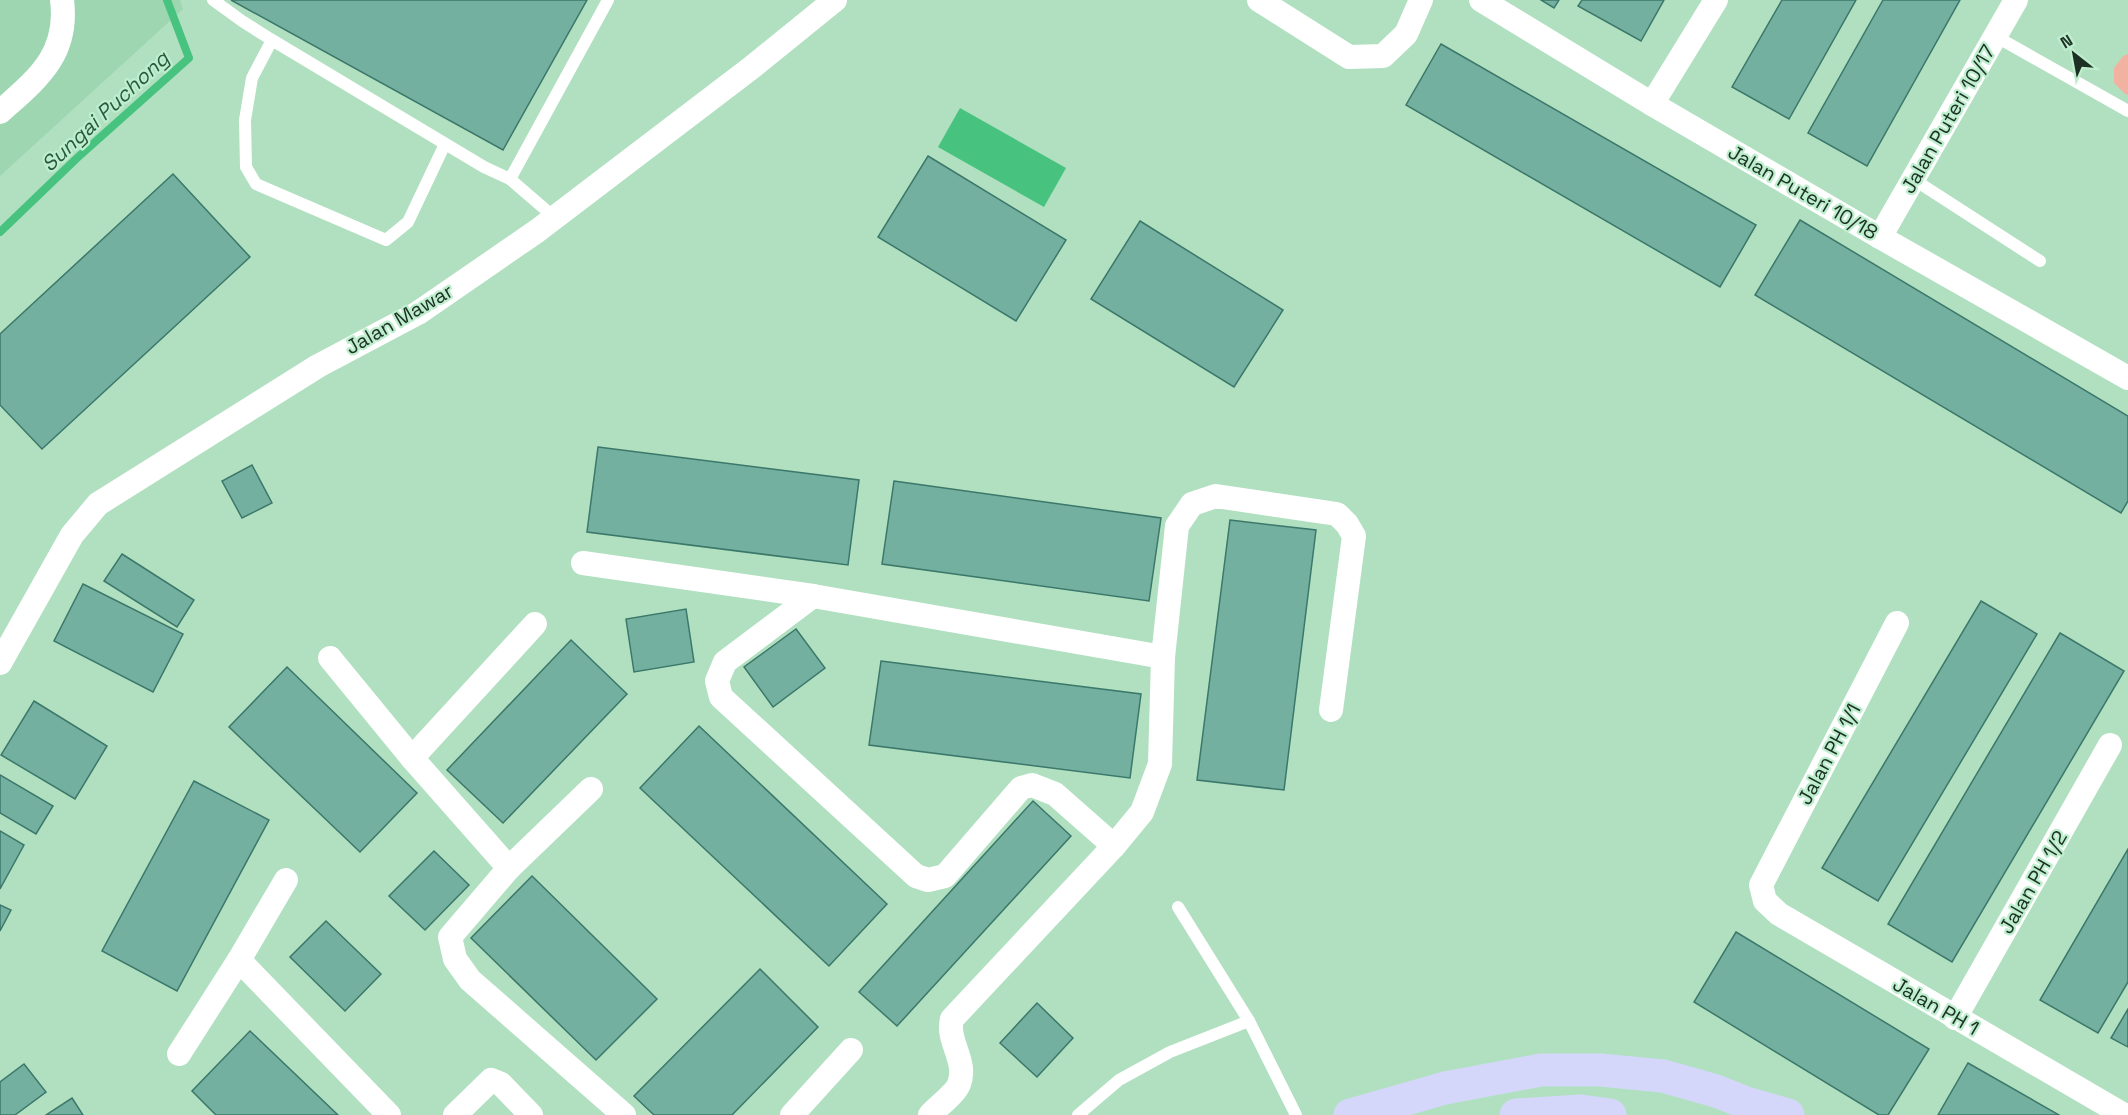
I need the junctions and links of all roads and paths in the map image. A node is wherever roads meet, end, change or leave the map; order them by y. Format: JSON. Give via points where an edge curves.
{"nodes":[{"id":1,"x":62,"y":0,"type":"edge"},
{"id":2,"x":213,"y":0,"type":"edge"},
{"id":3,"x":608,"y":0,"type":"edge"},
{"id":4,"x":835,"y":0,"type":"edge"},
{"id":5,"x":1259,"y":0,"type":"edge"},
{"id":6,"x":1421,"y":0,"type":"edge"},
{"id":7,"x":1481,"y":0,"type":"edge"},
{"id":8,"x":1716,"y":0,"type":"edge"},
{"id":9,"x":2016,"y":0,"type":"edge"},
{"id":10,"x":1995,"y":36,"type":"junction"},
{"id":11,"x":272,"y":40,"type":"junction"},
{"id":12,"x":1652,"y":104,"type":"junction"},
{"id":13,"x":2128,"y":111,"type":"edge"},
{"id":14,"x":0,"y":112,"type":"edge"},
{"id":15,"x":445,"y":144,"type":"junction"},
{"id":16,"x":510,"y":179,"type":"junction"},
{"id":17,"x":1913,"y":179,"type":"junction"},
{"id":18,"x":554,"y":217,"type":"junction"},
{"id":19,"x":1880,"y":237,"type":"junction"},
{"id":20,"x":2040,"y":261,"type":"dead end"},
{"id":21,"x":2128,"y":378,"type":"edge"},
{"id":22,"x":582,"y":562,"type":"dead end"},
{"id":23,"x":813,"y":596,"type":"junction"},
{"id":24,"x":1897,"y":623,"type":"dead end"},
{"id":25,"x":535,"y":624,"type":"dead end"},
{"id":26,"x":1163,"y":657,"type":"junction"},
{"id":27,"x":330,"y":658,"type":"dead end"},
{"id":28,"x":0,"y":663,"type":"edge"},
{"id":29,"x":1331,"y":710,"type":"dead end"},
{"id":30,"x":2110,"y":746,"type":"dead end"},
{"id":31,"x":412,"y":758,"type":"junction"},
{"id":32,"x":591,"y":789,"type":"dead end"},
{"id":33,"x":1114,"y":846,"type":"junction"},
{"id":34,"x":508,"y":868,"type":"junction"},
{"id":35,"x":286,"y":880,"type":"dead end"},
{"id":36,"x":1761,"y":885,"type":"joint"},
{"id":37,"x":1178,"y":907,"type":"dead end"},
{"id":38,"x":239,"y":960,"type":"junction"},
{"id":39,"x":1955,"y":1018,"type":"junction"},
{"id":40,"x":1249,"y":1021,"type":"junction"},
{"id":41,"x":851,"y":1050,"type":"dead end"},
{"id":42,"x":179,"y":1054,"type":"dead end"},
{"id":43,"x":389,"y":1115,"type":"edge"},
{"id":44,"x":455,"y":1115,"type":"edge"},
{"id":45,"x":531,"y":1115,"type":"edge"},
{"id":46,"x":624,"y":1115,"type":"edge"},
{"id":47,"x":792,"y":1115,"type":"edge"},
{"id":48,"x":930,"y":1115,"type":"edge"},
{"id":49,"x":1078,"y":1115,"type":"edge"},
{"id":50,"x":1296,"y":1115,"type":"edge"},
{"id":51,"x":1350,"y":1115,"type":"edge"},
{"id":52,"x":1516,"y":1115,"type":"edge"},
{"id":53,"x":1610,"y":1115,"type":"edge"},
{"id":54,"x":1788,"y":1115,"type":"edge"},
{"id":55,"x":2124,"y":1115,"type":"edge"}],
"edges":[{"from":1,"to":14,"type":"street","via":[[64,20],[56,51],[36,80]]},
{"from":2,"to":11,"type":"lane"},
{"from":3,"to":16,"type":"lane"},
{"from":4,"to":18,"type":"street","name":"Jalan Mawar"},
{"from":5,"to":6,"type":"street","via":[[1349,57],[1383,56],[1406,34]]},
{"from":7,"to":12,"type":"street","name":"Jalan Puteri 10/18"},
{"from":8,"to":12,"type":"street"},
{"from":9,"to":10,"type":"street","name":"Jalan Puteri 10/17"},
{"from":10,"to":13,"type":"lane"},
{"from":10,"to":17,"type":"street","name":"Jalan Puteri 10/17"},
{"from":11,"to":15,"type":"lane"},
{"from":11,"to":15,"type":"lane","via":[[252,78],[245,120],[246,167],[256,184],[386,240],[408,222]]},
{"from":12,"to":19,"type":"street","name":"Jalan Puteri 10/18"},
{"from":15,"to":16,"type":"lane"},
{"from":16,"to":18,"type":"lane"},
{"from":17,"to":19,"type":"street","name":"Jalan Puteri 10/17"},
{"from":17,"to":20,"type":"lane"},
{"from":18,"to":28,"type":"street","name":"Jalan Mawar","via":[[418,313],[318,366],[98,504],[72,535]]},
{"from":19,"to":21,"type":"street","name":"Jalan Puteri 10/18"},
{"from":22,"to":23,"type":"street"},
{"from":23,"to":26,"type":"street"},
{"from":23,"to":33,"type":"street","via":[[725,662],[717,681],[722,698],[916,876],[928,880],[945,876],[1021,788],[1032,785],[1055,794]]},
{"from":24,"to":36,"type":"street","name":"Jalan PH 1/1"},
{"from":25,"to":31,"type":"street"},
{"from":26,"to":29,"type":"street","via":[[1177,526],[1192,504],[1216,496],[1337,514],[1354,536]]},
{"from":26,"to":33,"type":"street","via":[[1160,764],[1142,812]]},
{"from":27,"to":31,"type":"street"},
{"from":30,"to":39,"type":"street","name":"Jalan PH 1/2"},
{"from":31,"to":34,"type":"street"},
{"from":32,"to":34,"type":"street"},
{"from":33,"to":48,"type":"street","via":[[952,1019],[949,1028],[962,1069],[959,1085]]},
{"from":34,"to":46,"type":"street","via":[[450,937],[455,959],[470,980]]},
{"from":35,"to":38,"type":"street"},
{"from":36,"to":39,"type":"street","name":"Jalan PH 1","via":[[1765,901],[1779,914]]},
{"from":37,"to":40,"type":"lane"},
{"from":38,"to":42,"type":"street"},
{"from":38,"to":43,"type":"street"},
{"from":39,"to":55,"type":"street","name":"Jalan PH 1"},
{"from":40,"to":49,"type":"lane","via":[[1170,1052],[1119,1080]]},
{"from":40,"to":50,"type":"lane"},
{"from":41,"to":47,"type":"street"},
{"from":44,"to":45,"type":"street","via":[[491,1080],[501,1084]]},
{"from":51,"to":54,"type":"main road","via":[[1444,1088],[1541,1071],[1600,1070],[1663,1076]]},
{"from":52,"to":53,"type":"main road","via":[[1581,1111]]}]}
